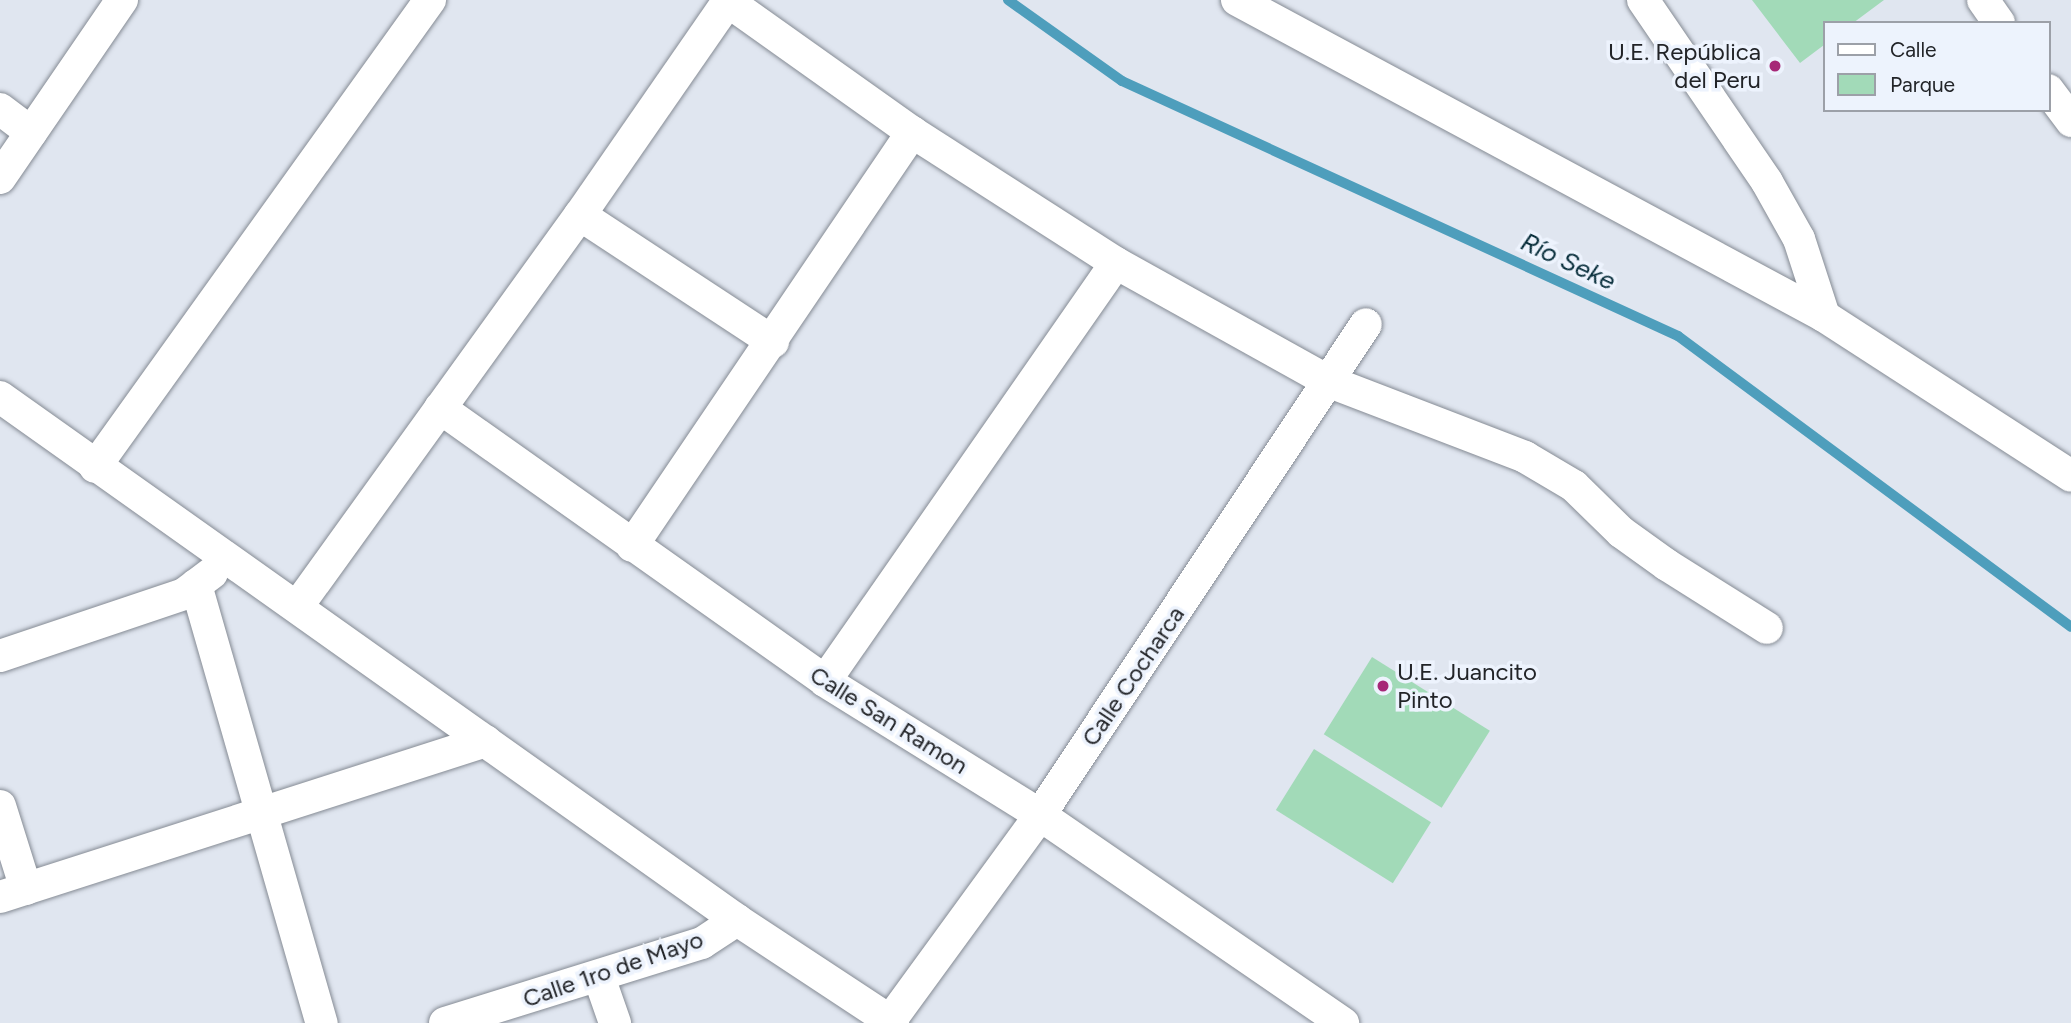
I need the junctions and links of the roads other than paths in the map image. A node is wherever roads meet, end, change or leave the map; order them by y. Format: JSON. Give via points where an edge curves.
{"nodes":[{"id":1,"x":122,"y":0,"type":"edge"},
{"id":2,"x":430,"y":0,"type":"edge"},
{"id":3,"x":1237,"y":0,"type":"edge"},
{"id":4,"x":1643,"y":0,"type":"edge"},
{"id":5,"x":1983,"y":0,"type":"edge"},
{"id":6,"x":727,"y":1,"type":"edge"},
{"id":7,"x":1998,"y":21,"type":"edge"},
{"id":8,"x":2050,"y":93,"type":"edge"},
{"id":9,"x":0,"y":109,"type":"edge"},
{"id":10,"x":2071,"y":121,"type":"edge"},
{"id":11,"x":31,"y":132,"type":"junction"},
{"id":12,"x":912,"y":132,"type":"junction"},
{"id":13,"x":0,"y":178,"type":"edge"},
{"id":14,"x":580,"y":215,"type":"junction"},
{"id":15,"x":1116,"y":263,"type":"junction"},
{"id":16,"x":1824,"y":316,"type":"junction"},
{"id":17,"x":1366,"y":324,"type":"dead end"},
{"id":18,"x":773,"y":342,"type":"junction"},
{"id":19,"x":1330,"y":382,"type":"junction"},
{"id":20,"x":0,"y":397,"type":"edge"},
{"id":21,"x":440,"y":408,"type":"junction"},
{"id":22,"x":95,"y":467,"type":"junction"},
{"id":23,"x":2071,"y":476,"type":"edge"},
{"id":24,"x":632,"y":546,"type":"junction"},
{"id":25,"x":229,"y":561,"type":"junction"},
{"id":26,"x":196,"y":585,"type":"junction"},
{"id":27,"x":297,"y":607,"type":"junction"},
{"id":28,"x":1766,"y":628,"type":"dead end"},
{"id":29,"x":0,"y":656,"type":"edge"},
{"id":30,"x":825,"y":681,"type":"junction"},
{"id":31,"x":486,"y":740,"type":"junction"},
{"id":32,"x":0,"y":806,"type":"edge"},
{"id":33,"x":260,"y":813,"type":"junction"},
{"id":34,"x":1040,"y":815,"type":"junction"},
{"id":35,"x":13,"y":893,"type":"edge"},
{"id":36,"x":737,"y":920,"type":"junction"},
{"id":37,"x":599,"y":977,"type":"junction"},
{"id":38,"x":891,"y":1022,"type":"edge"},
{"id":39,"x":322,"y":1023,"type":"edge"},
{"id":40,"x":445,"y":1023,"type":"edge"},
{"id":41,"x":615,"y":1023,"type":"edge"},
{"id":42,"x":1343,"y":1023,"type":"edge"}],
"edges":[{"from":1,"to":11,"type":"street"},
{"from":2,"to":22,"type":"street"},
{"from":3,"to":16,"type":"street"},
{"from":4,"to":16,"type":"street","via":[[1767,182],[1800,239]]},
{"from":5,"to":7,"type":"street"},
{"from":6,"to":12,"type":"street"},
{"from":6,"to":14,"type":"street"},
{"from":8,"to":10,"type":"street"},
{"from":9,"to":11,"type":"street"},
{"from":11,"to":13,"type":"street"},
{"from":12,"to":15,"type":"street"},
{"from":12,"to":18,"type":"street"},
{"from":14,"to":18,"type":"street"},
{"from":14,"to":21,"type":"street"},
{"from":15,"to":19,"type":"street"},
{"from":15,"to":30,"type":"street"},
{"from":16,"to":23,"type":"street"},
{"from":17,"to":19,"type":"street","name":"Calle Cocharca"},
{"from":18,"to":24,"type":"street"},
{"from":19,"to":28,"type":"street","via":[[1525,457],[1574,486],[1621,532],[1667,565]]},
{"from":19,"to":34,"type":"street","name":"Calle Cocharca"},
{"from":20,"to":22,"type":"street"},
{"from":21,"to":24,"type":"street","name":"Calle San Ramon"},
{"from":21,"to":27,"type":"street"},
{"from":22,"to":25,"type":"street"},
{"from":24,"to":30,"type":"street","name":"Calle San Ramon"},
{"from":25,"to":26,"type":"street"},
{"from":25,"to":27,"type":"street"},
{"from":26,"to":29,"type":"street","via":[[184,594]]},
{"from":26,"to":33,"type":"street"},
{"from":27,"to":31,"type":"street"},
{"from":30,"to":34,"type":"street","name":"Calle San Ramon"},
{"from":31,"to":33,"type":"street"},
{"from":31,"to":36,"type":"street"},
{"from":32,"to":35,"type":"street"},
{"from":33,"to":35,"type":"street"},
{"from":33,"to":39,"type":"street"},
{"from":34,"to":38,"type":"street","name":"Calle Cocharca"},
{"from":34,"to":42,"type":"street","name":"Calle San Ramon"},
{"from":36,"to":37,"type":"street","name":"Calle 1ro de Mayo","via":[[702,943]]},
{"from":36,"to":38,"type":"street"},
{"from":37,"to":40,"type":"street","name":"Calle 1ro de Mayo"},
{"from":37,"to":41,"type":"street"}]}
